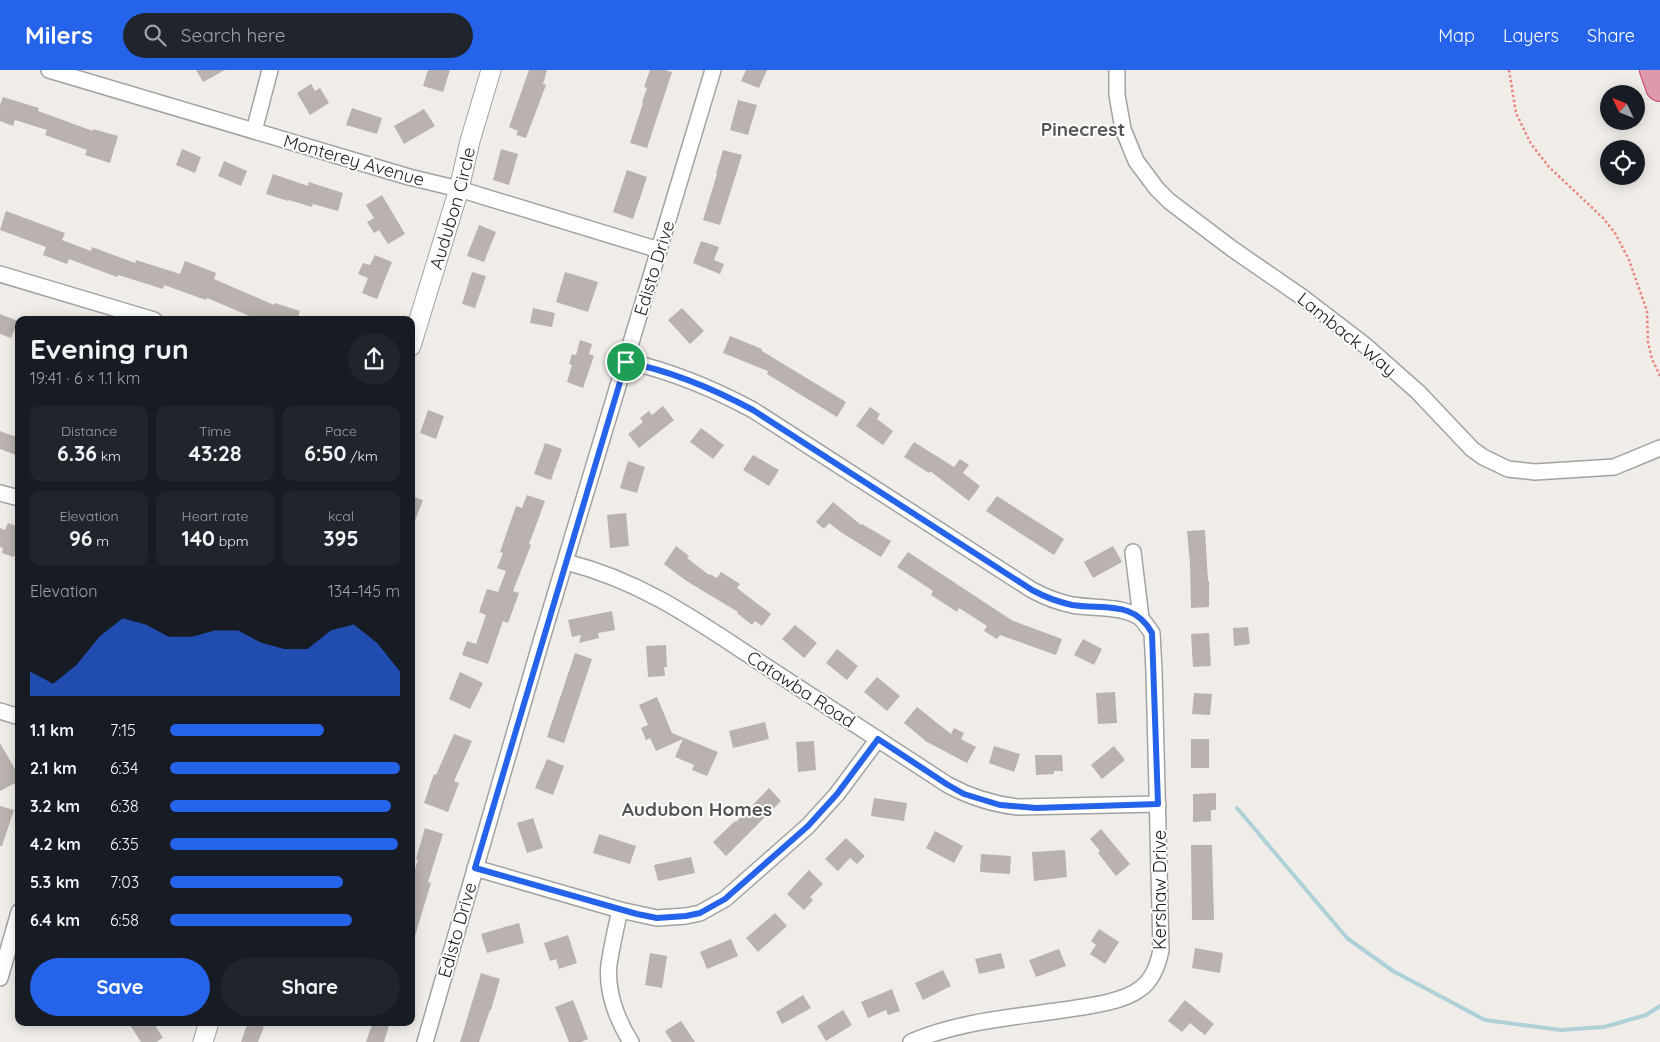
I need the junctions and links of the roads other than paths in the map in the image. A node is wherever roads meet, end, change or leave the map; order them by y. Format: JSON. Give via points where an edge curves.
{"nodes":[{"id":1,"x":49,"y":70,"type":"edge"},
{"id":2,"x":270,"y":70,"type":"edge"},
{"id":3,"x":491,"y":70,"type":"edge"},
{"id":4,"x":713,"y":70,"type":"edge"},
{"id":5,"x":1117,"y":70,"type":"edge"},
{"id":6,"x":1654,"y":70,"type":"edge"},
{"id":7,"x":1660,"y":87,"type":"edge"},
{"id":8,"x":254,"y":131,"type":"junction"},
{"id":9,"x":459,"y":188,"type":"junction"},
{"id":10,"x":659,"y":250,"type":"junction"},
{"id":11,"x":0,"y":274,"type":"edge"},
{"id":12,"x":141,"y":316,"type":"edge"},
{"id":13,"x":415,"y":333,"type":"edge"},
{"id":14,"x":626,"y":362,"type":"junction"},
{"id":15,"x":1660,"y":448,"type":"edge"},
{"id":16,"x":0,"y":492,"type":"edge"},
{"id":17,"x":15,"y":497,"type":"edge"},
{"id":18,"x":1133,"y":552,"type":"dead end"},
{"id":19,"x":566,"y":562,"type":"junction"},
{"id":20,"x":1141,"y":618,"type":"junction"},
{"id":21,"x":0,"y":711,"type":"edge"},
{"id":22,"x":15,"y":716,"type":"edge"},
{"id":23,"x":878,"y":739,"type":"junction"},
{"id":24,"x":1158,"y":804,"type":"junction"},
{"id":25,"x":475,"y":868,"type":"junction"},
{"id":26,"x":620,"y":910,"type":"junction"},
{"id":27,"x":11,"y":931,"type":"edge"},
{"id":28,"x":0,"y":978,"type":"edge"},
{"id":29,"x":208,"y":1026,"type":"edge"},
{"id":30,"x":203,"y":1042,"type":"edge"},
{"id":31,"x":425,"y":1042,"type":"edge"},
{"id":32,"x":631,"y":1042,"type":"edge"},
{"id":33,"x":912,"y":1042,"type":"edge"}],
"edges":[{"from":1,"to":8,"type":"street","name":"Monterey Avenue"},
{"from":2,"to":8,"type":"street"},
{"from":3,"to":9,"type":"street","name":"Audubon Circle"},
{"from":4,"to":10,"type":"street","name":"Edisto Drive"},
{"from":5,"to":15,"type":"street","name":"Lamback Way","via":[[1117,96],[1123,129],[1136,161],[1157,189],[1231,248],[1366,346],[1483,457],[1508,469],[1535,472],[1614,467]]},
{"from":6,"to":7,"type":"highway"},
{"from":8,"to":9,"type":"street","name":"Monterey Avenue","via":[[409,177]]},
{"from":9,"to":10,"type":"street","name":"Monterey Avenue"},
{"from":9,"to":13,"type":"street","name":"Audubon Circle"},
{"from":10,"to":14,"type":"street","name":"Edisto Drive"},
{"from":11,"to":12,"type":"street"},
{"from":14,"to":19,"type":"street","name":"Edisto Drive"},
{"from":14,"to":20,"type":"street","via":[[677,375],[753,410],[1032,590],[1058,602],[1124,610]]},
{"from":16,"to":17,"type":"street"},
{"from":18,"to":20,"type":"street","name":"Kershaw Drive"},
{"from":19,"to":23,"type":"street","name":"Catawba Road","via":[[618,578],[668,603]]},
{"from":19,"to":25,"type":"street","name":"Edisto Drive"},
{"from":20,"to":24,"type":"street","name":"Kershaw Drive","via":[[1152,633]]},
{"from":21,"to":22,"type":"street"},
{"from":23,"to":24,"type":"street","name":"Catawba Road","via":[[948,785],[1000,805],[1036,808]]},
{"from":23,"to":26,"type":"street","via":[[837,794],[808,826],[725,899],[700,913],[671,918]]},
{"from":24,"to":33,"type":"street","name":"Kershaw Drive","via":[[1161,950],[1155,971],[1141,988],[1126,997],[1088,1006],[968,1024]]},
{"from":25,"to":26,"type":"street"},
{"from":25,"to":31,"type":"street","name":"Edisto Drive"},
{"from":26,"to":32,"type":"street","via":[[609,965],[610,982],[617,1013]]},
{"from":27,"to":28,"type":"street"},
{"from":29,"to":30,"type":"street"}]}
